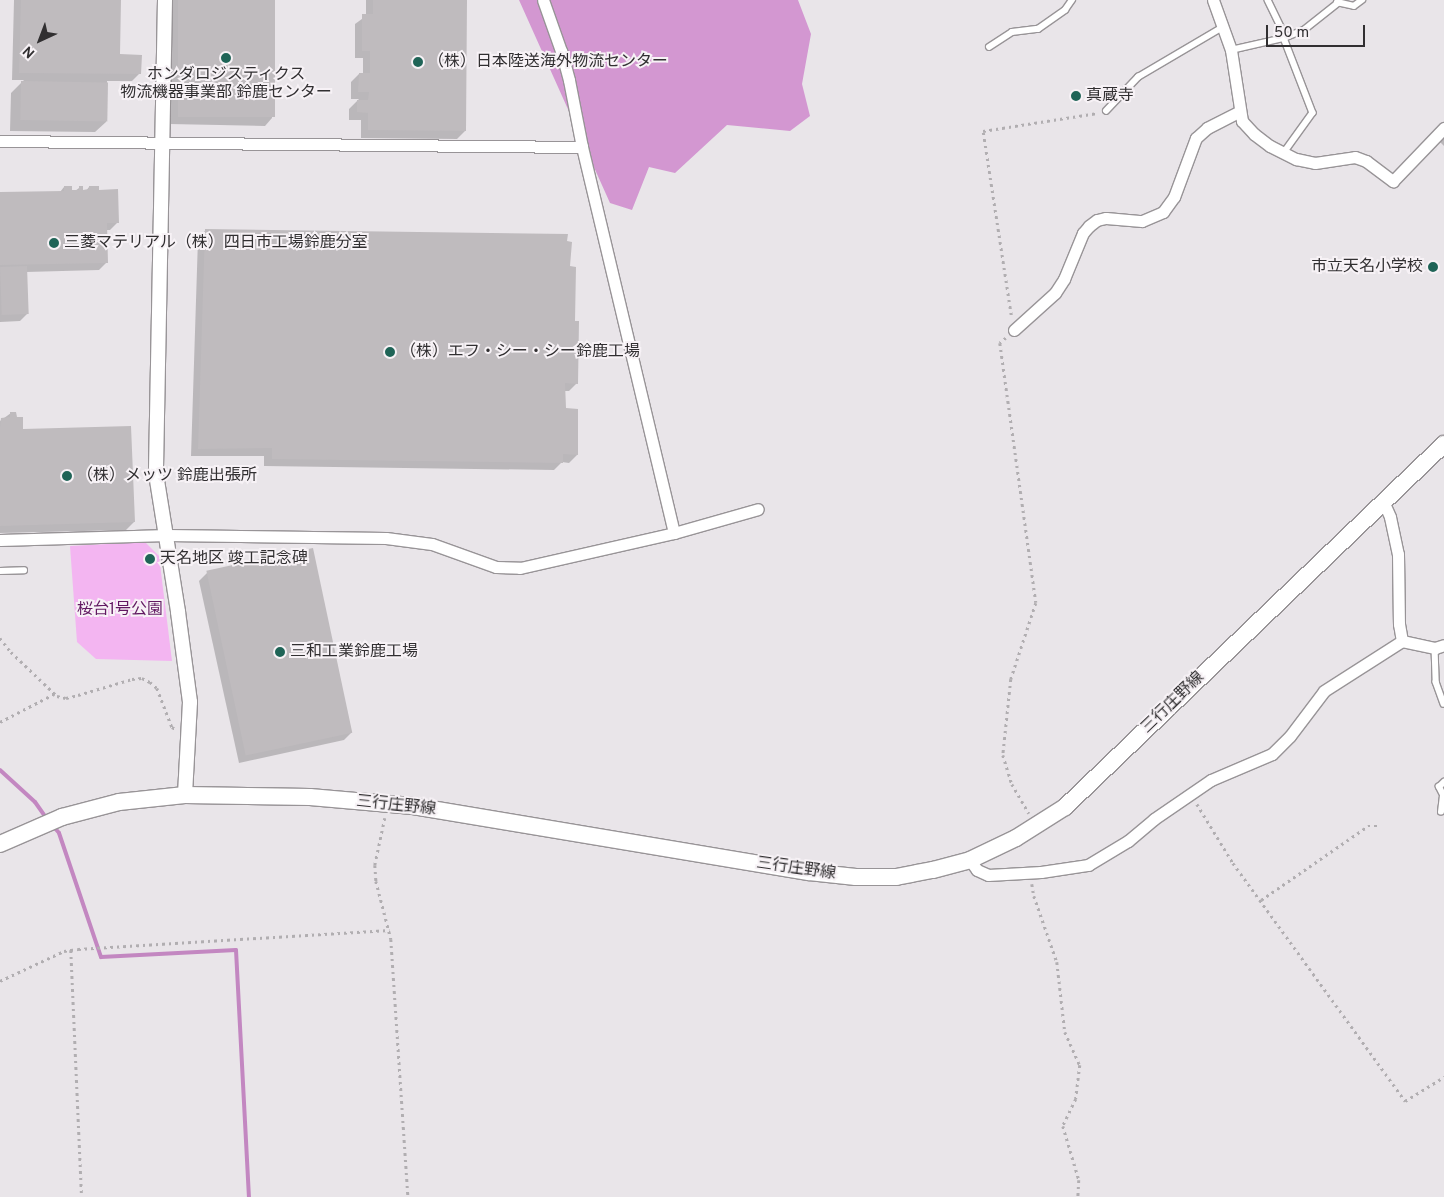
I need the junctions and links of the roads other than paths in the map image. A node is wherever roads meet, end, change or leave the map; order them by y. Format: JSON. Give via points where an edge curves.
{"nodes":[{"id":1,"x":165,"y":0,"type":"edge"},
{"id":2,"x":543,"y":0,"type":"edge"},
{"id":3,"x":1072,"y":0,"type":"edge"},
{"id":4,"x":1213,"y":0,"type":"edge"},
{"id":5,"x":1268,"y":0,"type":"edge"},
{"id":6,"x":1362,"y":0,"type":"edge"},
{"id":7,"x":1337,"y":2,"type":"edge"},
{"id":8,"x":1223,"y":27,"type":"junction"},
{"id":9,"x":1285,"y":38,"type":"junction"},
{"id":10,"x":990,"y":47,"type":"dead end"},
{"id":11,"x":1230,"y":50,"type":"junction"},
{"id":12,"x":1106,"y":112,"type":"road end"},
{"id":13,"x":1239,"y":112,"type":"junction"},
{"id":14,"x":1444,"y":128,"type":"edge"},
{"id":15,"x":0,"y":141,"type":"edge"},
{"id":16,"x":162,"y":143,"type":"junction"},
{"id":17,"x":582,"y":147,"type":"junction"},
{"id":18,"x":1284,"y":152,"type":"junction"},
{"id":19,"x":1014,"y":330,"type":"road end"},
{"id":20,"x":1444,"y":444,"type":"edge"},
{"id":21,"x":1383,"y":501,"type":"junction"},
{"id":22,"x":758,"y":509,"type":"dead end"},
{"id":23,"x":674,"y":533,"type":"junction"},
{"id":24,"x":167,"y":535,"type":"junction"},
{"id":25,"x":0,"y":540,"type":"edge"},
{"id":26,"x":24,"y":570,"type":"dead end"},
{"id":27,"x":0,"y":571,"type":"edge"},
{"id":28,"x":1402,"y":641,"type":"junction"},
{"id":29,"x":1440,"y":646,"type":"edge"},
{"id":30,"x":1444,"y":704,"type":"edge"},
{"id":31,"x":1444,"y":782,"type":"edge"},
{"id":32,"x":185,"y":795,"type":"junction"},
{"id":33,"x":1441,"y":812,"type":"dead end"},
{"id":34,"x":0,"y":844,"type":"edge"},
{"id":35,"x":970,"y":860,"type":"junction"}],
"edges":[{"from":1,"to":16,"type":"street"},
{"from":2,"to":17,"type":"street","via":[[561,51]]},
{"from":3,"to":10,"type":"lane","via":[[1065,10],[1038,29],[1012,32]]},
{"from":4,"to":8,"type":"street"},
{"from":5,"to":9,"type":"lane"},
{"from":6,"to":7,"type":"lane","via":[[1354,6]]},
{"from":7,"to":9,"type":"lane","via":[[1304,30]]},
{"from":8,"to":11,"type":"street"},
{"from":8,"to":12,"type":"lane","via":[[1138,77]]},
{"from":9,"to":11,"type":"lane"},
{"from":9,"to":18,"type":"lane","via":[[1313,112]]},
{"from":11,"to":13,"type":"street"},
{"from":13,"to":18,"type":"street","via":[[1242,121],[1254,134]]},
{"from":13,"to":19,"type":"street","via":[[1207,128],[1196,138],[1174,197],[1163,212],[1142,221],[1096,220],[1082,232],[1055,294]]},
{"from":14,"to":18,"type":"street","via":[[1393,181],[1366,160],[1355,157],[1315,163],[1296,160]]},
{"from":15,"to":16,"type":"street"},
{"from":16,"to":17,"type":"street"},
{"from":16,"to":24,"type":"street","via":[[156,474]]},
{"from":17,"to":23,"type":"street"},
{"from":20,"to":21,"type":"main road","name":"三行庄野線"},
{"from":21,"to":28,"type":"street","via":[[1398,554]]},
{"from":21,"to":35,"type":"main road","name":"三行庄野線","via":[[1078,796],[1037,826]]},
{"from":22,"to":23,"type":"street"},
{"from":23,"to":24,"type":"street","via":[[520,568],[496,567],[415,540]]},
{"from":24,"to":25,"type":"street"},
{"from":24,"to":32,"type":"street","via":[[190,702]]},
{"from":26,"to":27,"type":"lane"},
{"from":28,"to":29,"type":"street"},
{"from":28,"to":35,"type":"street","via":[[1324,691],[1286,741],[1272,754],[1211,780],[1128,841],[1088,865],[988,875],[977,870]]},
{"from":29,"to":30,"type":"lane","via":[[1436,682]]},
{"from":31,"to":33,"type":"lane","via":[[1439,786],[1444,796]]},
{"from":32,"to":34,"type":"main road","name":"三行庄野線","via":[[119,802],[62,817]]},
{"from":32,"to":35,"type":"main road","name":"三行庄野線","via":[[310,797],[413,806],[828,874],[896,876]]}]}
